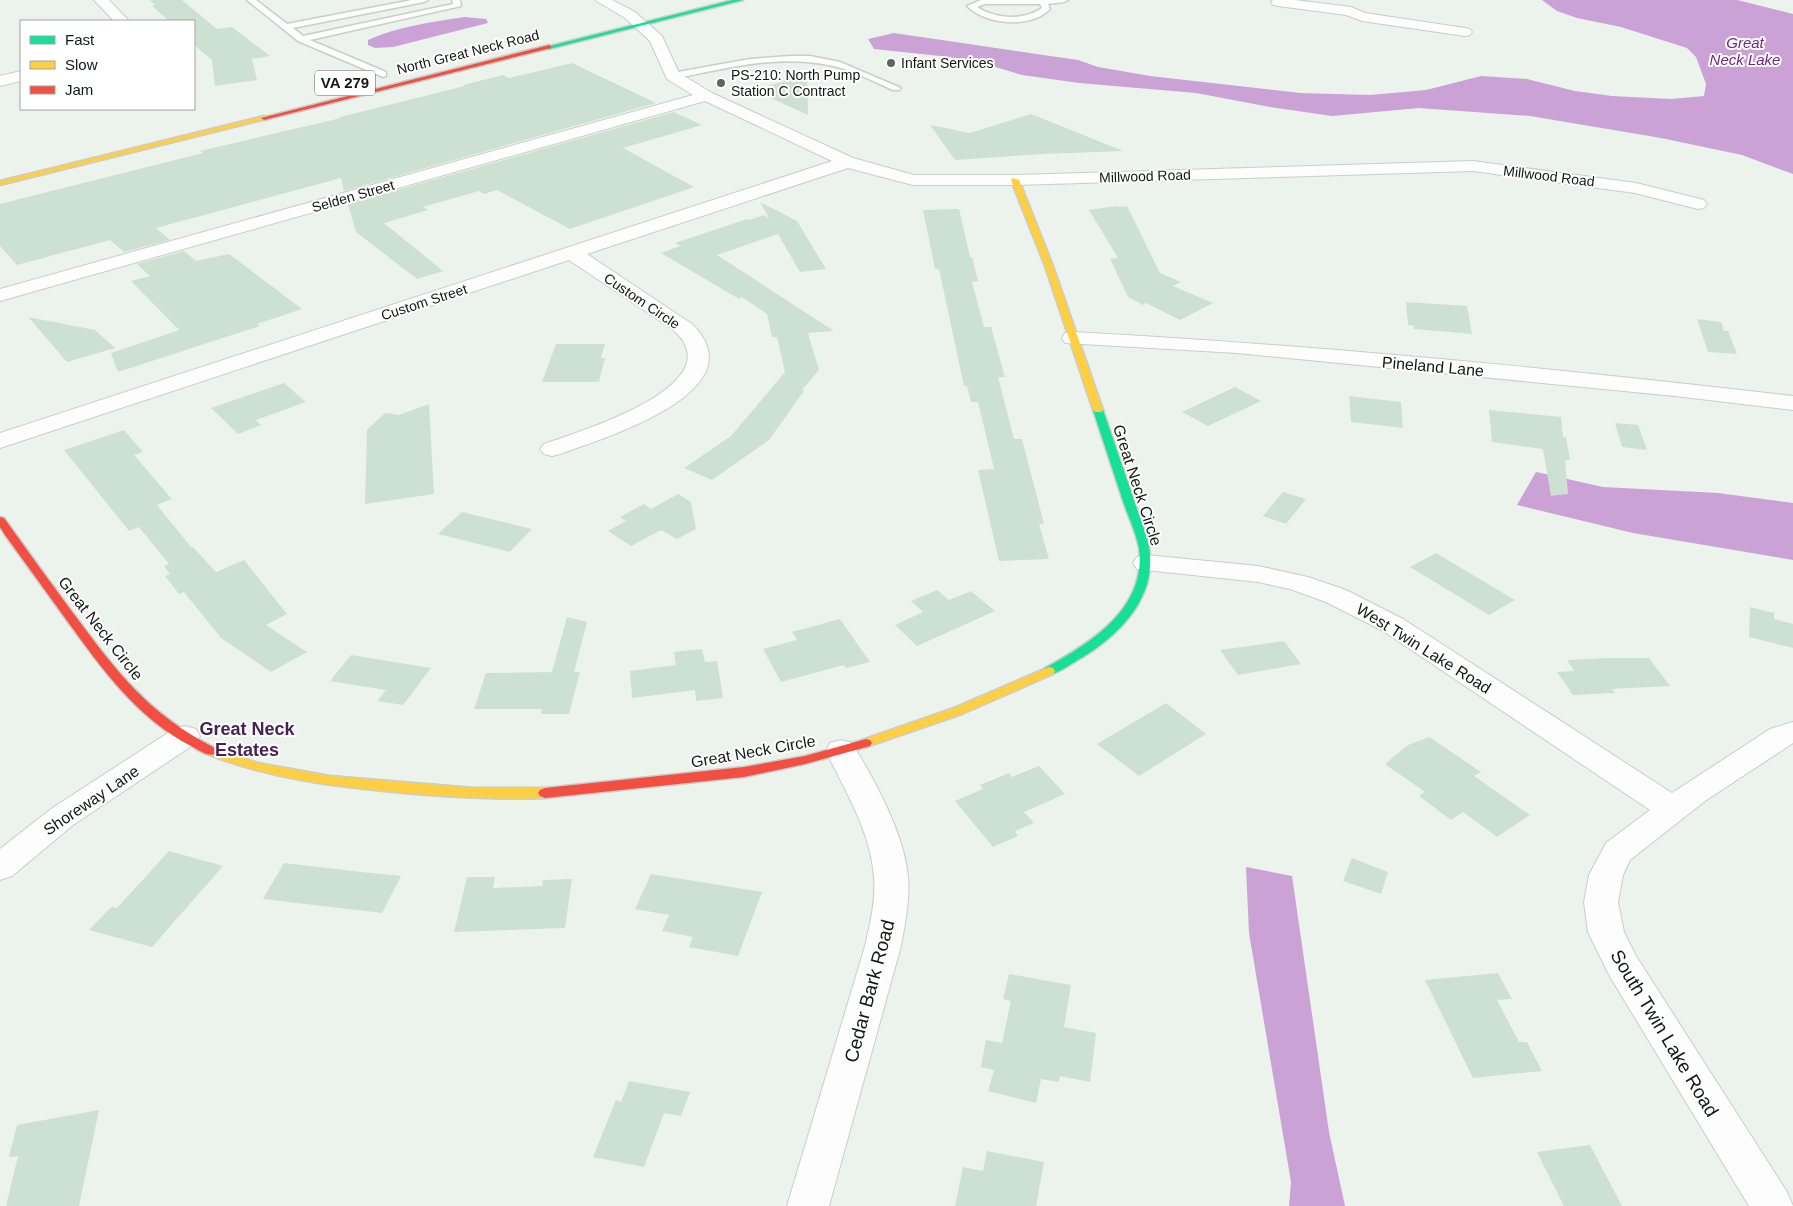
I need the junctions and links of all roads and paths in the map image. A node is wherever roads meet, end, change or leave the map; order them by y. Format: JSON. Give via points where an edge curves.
{"nodes":[{"id":1,"x":101,"y":0,"type":"edge"},
{"id":2,"x":251,"y":0,"type":"edge"},
{"id":3,"x":424,"y":0,"type":"edge"},
{"id":4,"x":456,"y":0,"type":"edge"},
{"id":5,"x":602,"y":0,"type":"edge"},
{"id":6,"x":740,"y":0,"type":"edge"},
{"id":7,"x":1064,"y":0,"type":"edge"},
{"id":8,"x":1043,"y":2,"type":"junction"},
{"id":9,"x":1278,"y":2,"type":"dead end"},
{"id":10,"x":1355,"y":5,"type":"edge"},
{"id":11,"x":639,"y":17,"type":"junction"},
{"id":12,"x":611,"y":19,"type":"dead end"},
{"id":13,"x":121,"y":20,"type":"edge"},
{"id":14,"x":286,"y":26,"type":"junction"},
{"id":15,"x":1465,"y":32,"type":"dead end"},
{"id":16,"x":302,"y":38,"type":"junction"},
{"id":17,"x":387,"y":73,"type":"joint"},
{"id":18,"x":20,"y":76,"type":"edge"},
{"id":19,"x":672,"y":76,"type":"junction"},
{"id":20,"x":364,"y":79,"type":"dead end"},
{"id":21,"x":0,"y":81,"type":"edge"},
{"id":22,"x":896,"y":88,"type":"dead end"},
{"id":23,"x":706,"y":96,"type":"junction"},
{"id":24,"x":847,"y":162,"type":"junction"},
{"id":25,"x":1015,"y":180,"type":"junction"},
{"id":26,"x":0,"y":183,"type":"edge"},
{"id":27,"x":1698,"y":204,"type":"dead end"},
{"id":28,"x":572,"y":253,"type":"junction"},
{"id":29,"x":0,"y":296,"type":"edge"},
{"id":30,"x":1073,"y":338,"type":"junction"},
{"id":31,"x":1793,"y":402,"type":"edge"},
{"id":32,"x":0,"y":441,"type":"edge"},
{"id":33,"x":552,"y":449,"type":"dead end"},
{"id":34,"x":0,"y":520,"type":"edge"},
{"id":35,"x":1146,"y":563,"type":"junction"},
{"id":36,"x":1793,"y":732,"type":"edge"},
{"id":37,"x":185,"y":736,"type":"junction"},
{"id":38,"x":841,"y":751,"type":"junction"},
{"id":39,"x":1673,"y":809,"type":"junction"},
{"id":40,"x":0,"y":867,"type":"edge"},
{"id":41,"x":808,"y":1206,"type":"edge"},
{"id":42,"x":1772,"y":1206,"type":"edge"}],
"edges":[{"from":1,"to":13,"type":"street"},
{"from":2,"to":14,"type":"lane"},
{"from":3,"to":14,"type":"lane"},
{"from":4,"to":16,"type":"lane","via":[[457,6]]},
{"from":5,"to":11,"type":"street"},
{"from":6,"to":11,"type":"street","name":"North Great Neck Road","number":"VA 279"},
{"from":7,"to":8,"type":"lane"},
{"from":8,"to":8,"type":"lane","via":[[1046,9],[1042,12],[1020,18],[987,15],[971,6],[984,2]]},
{"from":9,"to":10,"type":"street"},
{"from":10,"to":15,"type":"street","via":[[1352,13],[1362,17]]},
{"from":11,"to":12,"type":"street","name":"North Great Neck Road","number":"VA 279"},
{"from":11,"to":19,"type":"street","via":[[657,39]]},
{"from":11,"to":26,"type":"street","name":"North Great Neck Road","number":"VA 279"},
{"from":14,"to":16,"type":"lane"},
{"from":16,"to":17,"type":"lane"},
{"from":17,"to":20,"type":"street","name":"North Great Neck Road","number":"VA 279"},
{"from":18,"to":21,"type":"street"},
{"from":19,"to":22,"type":"lane","via":[[758,62],[801,59],[841,66]]},
{"from":19,"to":23,"type":"street","name":"Millwood Road"},
{"from":23,"to":24,"type":"street","name":"Millwood Road"},
{"from":23,"to":29,"type":"street","name":"Selden Street"},
{"from":24,"to":25,"type":"street","name":"Millwood Road","via":[[913,180]]},
{"from":24,"to":28,"type":"street","name":"Custom Street"},
{"from":25,"to":27,"type":"street","name":"Millwood Road","via":[[1473,166],[1636,188]]},
{"from":25,"to":30,"type":"street","name":"Great Neck Circle"},
{"from":28,"to":32,"type":"street","name":"Custom Street"},
{"from":28,"to":33,"type":"street","name":"Custom Circle","via":[[676,322],[693,337],[699,350],[699,363],[682,389],[664,403],[640,416]]},
{"from":30,"to":31,"type":"street","name":"Pineland Lane","via":[[1237,347]]},
{"from":30,"to":35,"type":"street","name":"Great Neck Circle","via":[[1144,548]]},
{"from":34,"to":37,"type":"street","name":"Great Neck Circle","via":[[116,679],[147,710]]},
{"from":35,"to":38,"type":"street","name":"Great Neck Circle","via":[[1142,588],[1131,609],[1122,621],[1090,647],[1051,670],[986,700],[917,727]]},
{"from":35,"to":39,"type":"street","name":"West Twin Lake Road","via":[[1258,574],[1336,596],[1393,625]]},
{"from":36,"to":39,"type":"street","name":"South Twin Lake Road","via":[[1781,736]]},
{"from":37,"to":38,"type":"street","name":"Great Neck Circle","via":[[217,754],[272,770],[334,782],[453,793],[560,792],[732,773]]},
{"from":37,"to":40,"type":"street","name":"Shoreway Lane","via":[[62,817]]},
{"from":38,"to":41,"type":"street","name":"Cedar Bark Road","via":[[880,832],[891,875],[890,914]]},
{"from":39,"to":42,"type":"street","name":"South Twin Lake Road","via":[[1618,852],[1606,875],[1602,902],[1606,932],[1622,965]]}]}
